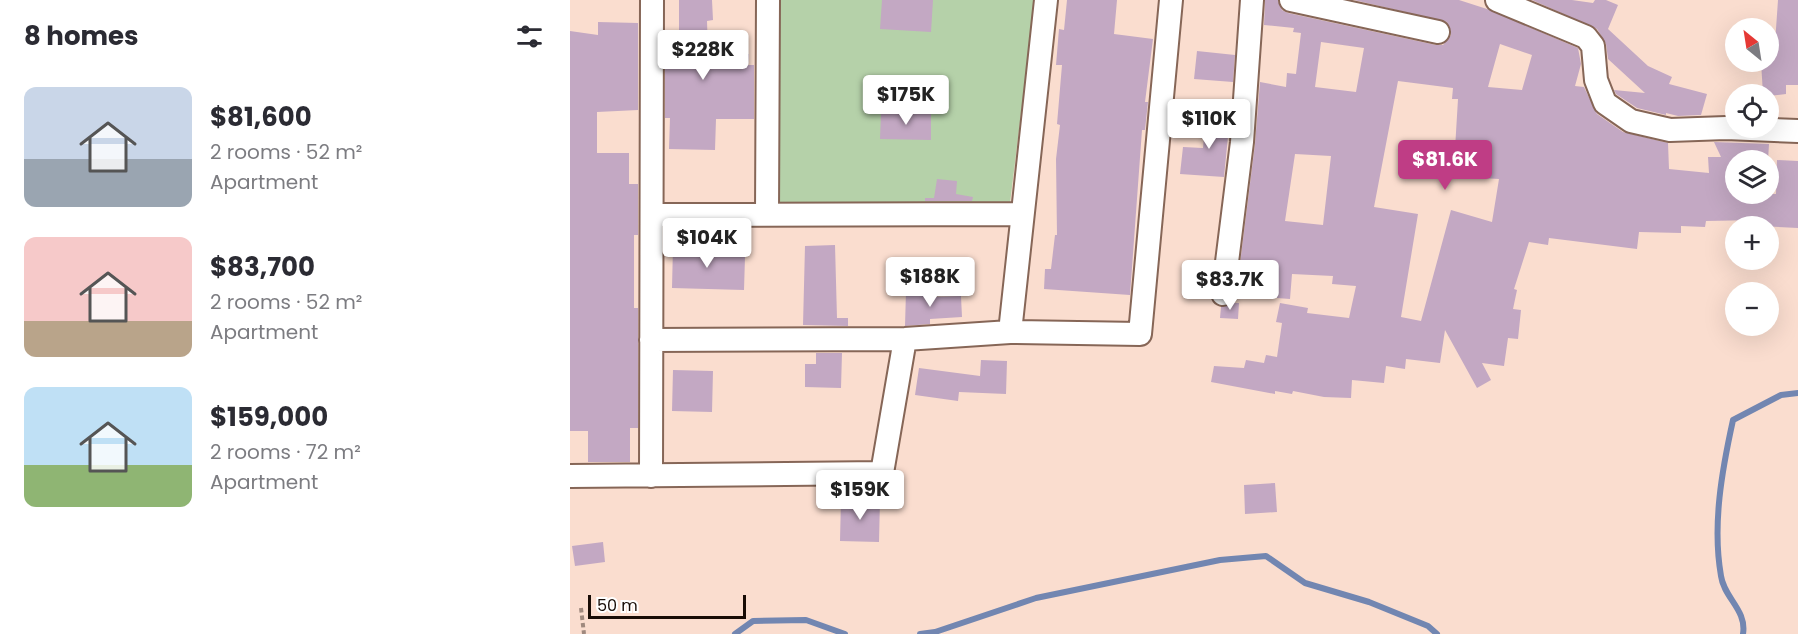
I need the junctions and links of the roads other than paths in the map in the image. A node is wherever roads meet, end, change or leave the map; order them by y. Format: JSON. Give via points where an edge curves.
{"nodes":[{"id":1,"x":652,"y":0,"type":"edge"},
{"id":2,"x":768,"y":0,"type":"edge"},
{"id":3,"x":1046,"y":0,"type":"edge"},
{"id":4,"x":1171,"y":0,"type":"edge"},
{"id":5,"x":1252,"y":0,"type":"edge"},
{"id":6,"x":1291,"y":0,"type":"edge"},
{"id":7,"x":1497,"y":0,"type":"edge"},
{"id":8,"x":1438,"y":32,"type":"dead end"},
{"id":9,"x":1798,"y":131,"type":"edge"},
{"id":10,"x":766,"y":214,"type":"junction"},
{"id":11,"x":1022,"y":214,"type":"junction"},
{"id":12,"x":652,"y":215,"type":"junction"},
{"id":13,"x":1223,"y":294,"type":"dead end"},
{"id":14,"x":1010,"y":332,"type":"junction"},
{"id":15,"x":651,"y":339,"type":"junction"},
{"id":16,"x":905,"y":339,"type":"junction"},
{"id":17,"x":651,"y":476,"type":"junction"},
{"id":18,"x":570,"y":477,"type":"edge"}],
"edges":[{"from":1,"to":12,"type":"street"},
{"from":2,"to":10,"type":"street"},
{"from":3,"to":11,"type":"street"},
{"from":4,"to":14,"type":"street","via":[[1140,334]]},
{"from":5,"to":13,"type":"street","via":[[1242,142]]},
{"from":6,"to":8,"type":"street"},
{"from":7,"to":9,"type":"street","via":[[1586,37],[1593,46],[1596,80],[1605,103],[1631,121],[1670,130]]},
{"from":10,"to":11,"type":"street"},
{"from":10,"to":12,"type":"street"},
{"from":11,"to":14,"type":"street"},
{"from":12,"to":15,"type":"street"},
{"from":14,"to":16,"type":"street"},
{"from":15,"to":16,"type":"street"},
{"from":15,"to":17,"type":"street"},
{"from":16,"to":17,"type":"street","via":[[882,473]]},
{"from":17,"to":18,"type":"street"}]}
